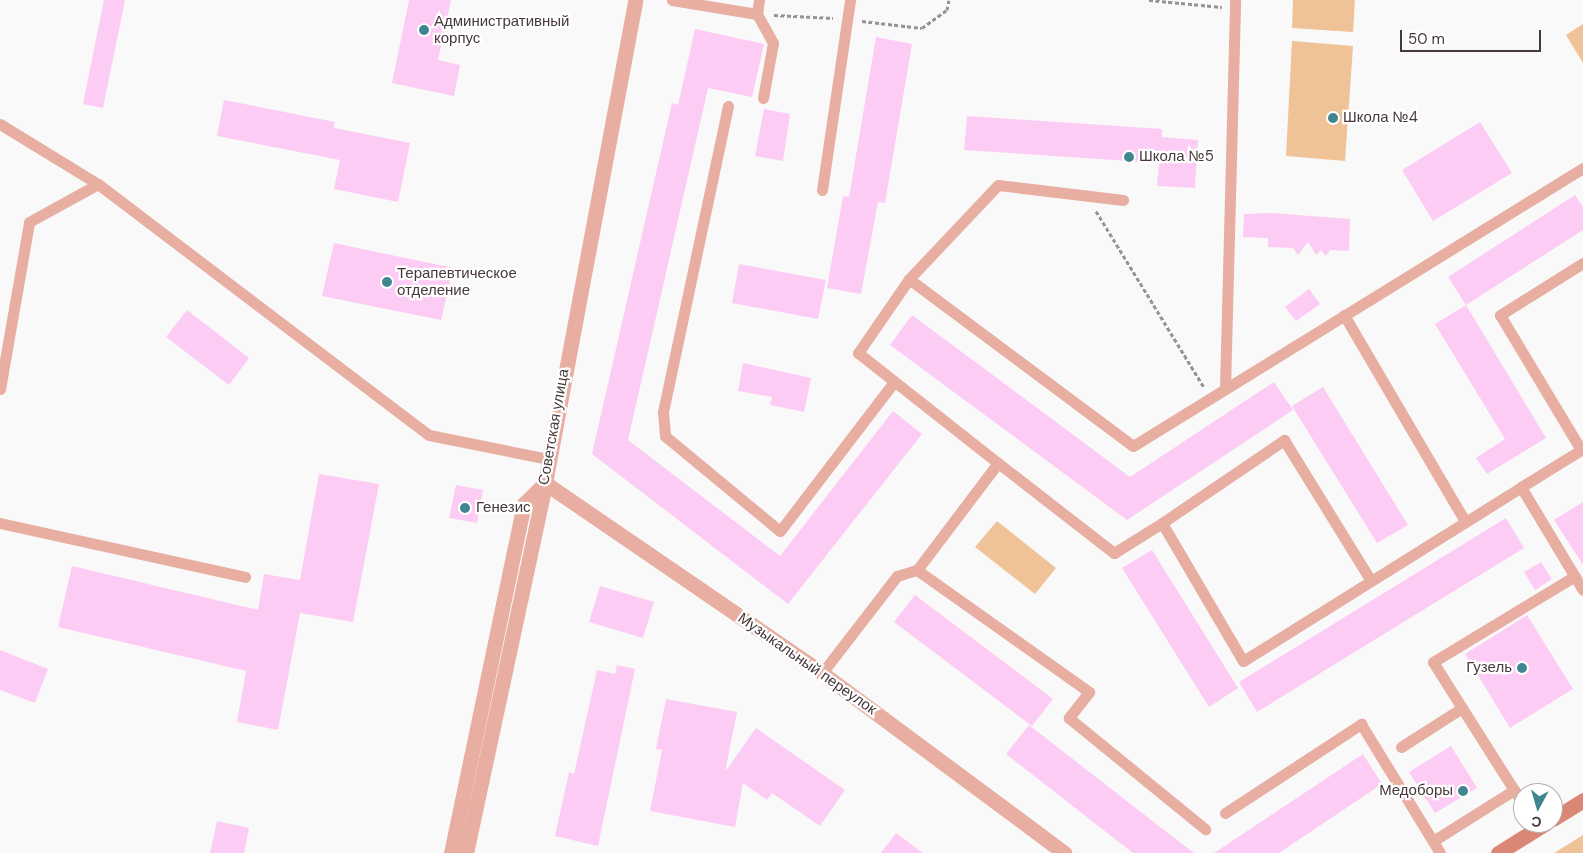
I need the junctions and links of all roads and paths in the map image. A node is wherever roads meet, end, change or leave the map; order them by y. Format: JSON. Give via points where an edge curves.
{"nodes":[{"id":1,"x":635,"y":0,"type":"edge"},
{"id":2,"x":672,"y":0,"type":"edge"},
{"id":3,"x":759,"y":0,"type":"edge"},
{"id":4,"x":850,"y":0,"type":"edge"},
{"id":5,"x":1149,"y":0,"type":"edge"},
{"id":6,"x":1235,"y":4,"type":"edge"},
{"id":7,"x":757,"y":14,"type":"junction"},
{"id":8,"x":763,"y":98,"type":"dead end"},
{"id":9,"x":728,"y":106,"type":"dead end"},
{"id":10,"x":0,"y":124,"type":"edge"},
{"id":11,"x":1583,"y":168,"type":"edge"},
{"id":12,"x":98,"y":184,"type":"junction"},
{"id":13,"x":822,"y":190,"type":"dead end"},
{"id":14,"x":1086,"y":196,"type":"junction"},
{"id":15,"x":1123,"y":200,"type":"dead end"},
{"id":16,"x":1583,"y":262,"type":"edge"},
{"id":17,"x":909,"y":279,"type":"junction"},
{"id":18,"x":1344,"y":315,"type":"junction"},
{"id":19,"x":1195,"y":372,"type":"dead end"},
{"id":20,"x":894,"y":382,"type":"junction"},
{"id":21,"x":0,"y":388,"type":"edge"},
{"id":22,"x":1225,"y":388,"type":"junction"},
{"id":23,"x":1582,"y":452,"type":"edge"},
{"id":24,"x":548,"y":459,"type":"junction"},
{"id":25,"x":998,"y":463,"type":"junction"},
{"id":26,"x":545,"y":483,"type":"junction"},
{"id":27,"x":1521,"y":487,"type":"junction"},
{"id":28,"x":1465,"y":521,"type":"junction"},
{"id":29,"x":0,"y":523,"type":"edge"},
{"id":30,"x":1162,"y":523,"type":"junction"},
{"id":31,"x":917,"y":570,"type":"junction"},
{"id":32,"x":245,"y":576,"type":"dead end"},
{"id":33,"x":1575,"y":576,"type":"junction"},
{"id":34,"x":1370,"y":579,"type":"junction"},
{"id":35,"x":1583,"y":590,"type":"edge"},
{"id":36,"x":822,"y":673,"type":"junction"},
{"id":37,"x":1462,"y":708,"type":"junction"},
{"id":38,"x":1401,"y":747,"type":"dead end"},
{"id":39,"x":1513,"y":788,"type":"edge"},
{"id":40,"x":1513,"y":791,"type":"edge"},
{"id":41,"x":1583,"y":800,"type":"edge"},
{"id":42,"x":1225,"y":813,"type":"dead end"},
{"id":43,"x":1563,"y":813,"type":"edge"},
{"id":44,"x":1205,"y":829,"type":"dead end"},
{"id":45,"x":1528,"y":833,"type":"edge"},
{"id":46,"x":1433,"y":841,"type":"junction"},
{"id":47,"x":451,"y":853,"type":"edge"},
{"id":48,"x":466,"y":853,"type":"edge"},
{"id":49,"x":1064,"y":853,"type":"edge"},
{"id":50,"x":1440,"y":853,"type":"edge"},
{"id":51,"x":1498,"y":853,"type":"edge"}],
"edges":[{"from":1,"to":24,"type":"street","name":"Советская улица"},
{"from":2,"to":7,"type":"lane"},
{"from":3,"to":7,"type":"lane"},
{"from":4,"to":13,"type":"lane"},
{"from":5,"to":6,"type":"path"},
{"from":6,"to":22,"type":"lane"},
{"from":7,"to":8,"type":"lane","via":[[773,43]]},
{"from":9,"to":20,"type":"lane","via":[[663,412],[665,436],[780,531]]},
{"from":10,"to":12,"type":"lane"},
{"from":11,"to":18,"type":"lane"},
{"from":12,"to":21,"type":"lane","via":[[29,222]]},
{"from":12,"to":24,"type":"lane","via":[[430,435]]},
{"from":14,"to":15,"type":"lane"},
{"from":14,"to":17,"type":"lane","via":[[998,185]]},
{"from":14,"to":19,"type":"path"},
{"from":16,"to":23,"type":"lane","via":[[1500,315]]},
{"from":17,"to":20,"type":"lane","via":[[858,353]]},
{"from":17,"to":22,"type":"lane","via":[[1133,446]]},
{"from":18,"to":22,"type":"lane"},
{"from":18,"to":28,"type":"lane"},
{"from":20,"to":25,"type":"lane"},
{"from":23,"to":27,"type":"lane"},
{"from":24,"to":26,"type":"street","name":"Советская улица"},
{"from":25,"to":30,"type":"lane","via":[[1114,554]]},
{"from":25,"to":31,"type":"lane"},
{"from":26,"to":36,"type":"street","name":"Музыкальный переулок"},
{"from":26,"to":47,"type":"street","via":[[524,504]]},
{"from":26,"to":48,"type":"street","name":"Советская улица"},
{"from":27,"to":28,"type":"lane"},
{"from":27,"to":33,"type":"lane"},
{"from":28,"to":34,"type":"lane"},
{"from":29,"to":32,"type":"lane"},
{"from":30,"to":34,"type":"lane","via":[[1243,660]]},
{"from":30,"to":34,"type":"lane","via":[[1284,440]]},
{"from":31,"to":36,"type":"lane","via":[[897,576]]},
{"from":31,"to":44,"type":"lane","via":[[1089,692],[1069,718]]},
{"from":33,"to":35,"type":"lane"},
{"from":33,"to":37,"type":"lane","via":[[1433,662]]},
{"from":36,"to":49,"type":"street","name":"Музыкальный переулок"},
{"from":37,"to":38,"type":"lane"},
{"from":37,"to":39,"type":"lane"},
{"from":40,"to":46,"type":"lane"},
{"from":41,"to":43,"type":"main road"},
{"from":42,"to":46,"type":"lane","via":[[1362,724]]},
{"from":45,"to":51,"type":"main road"},
{"from":46,"to":50,"type":"lane"}]}
